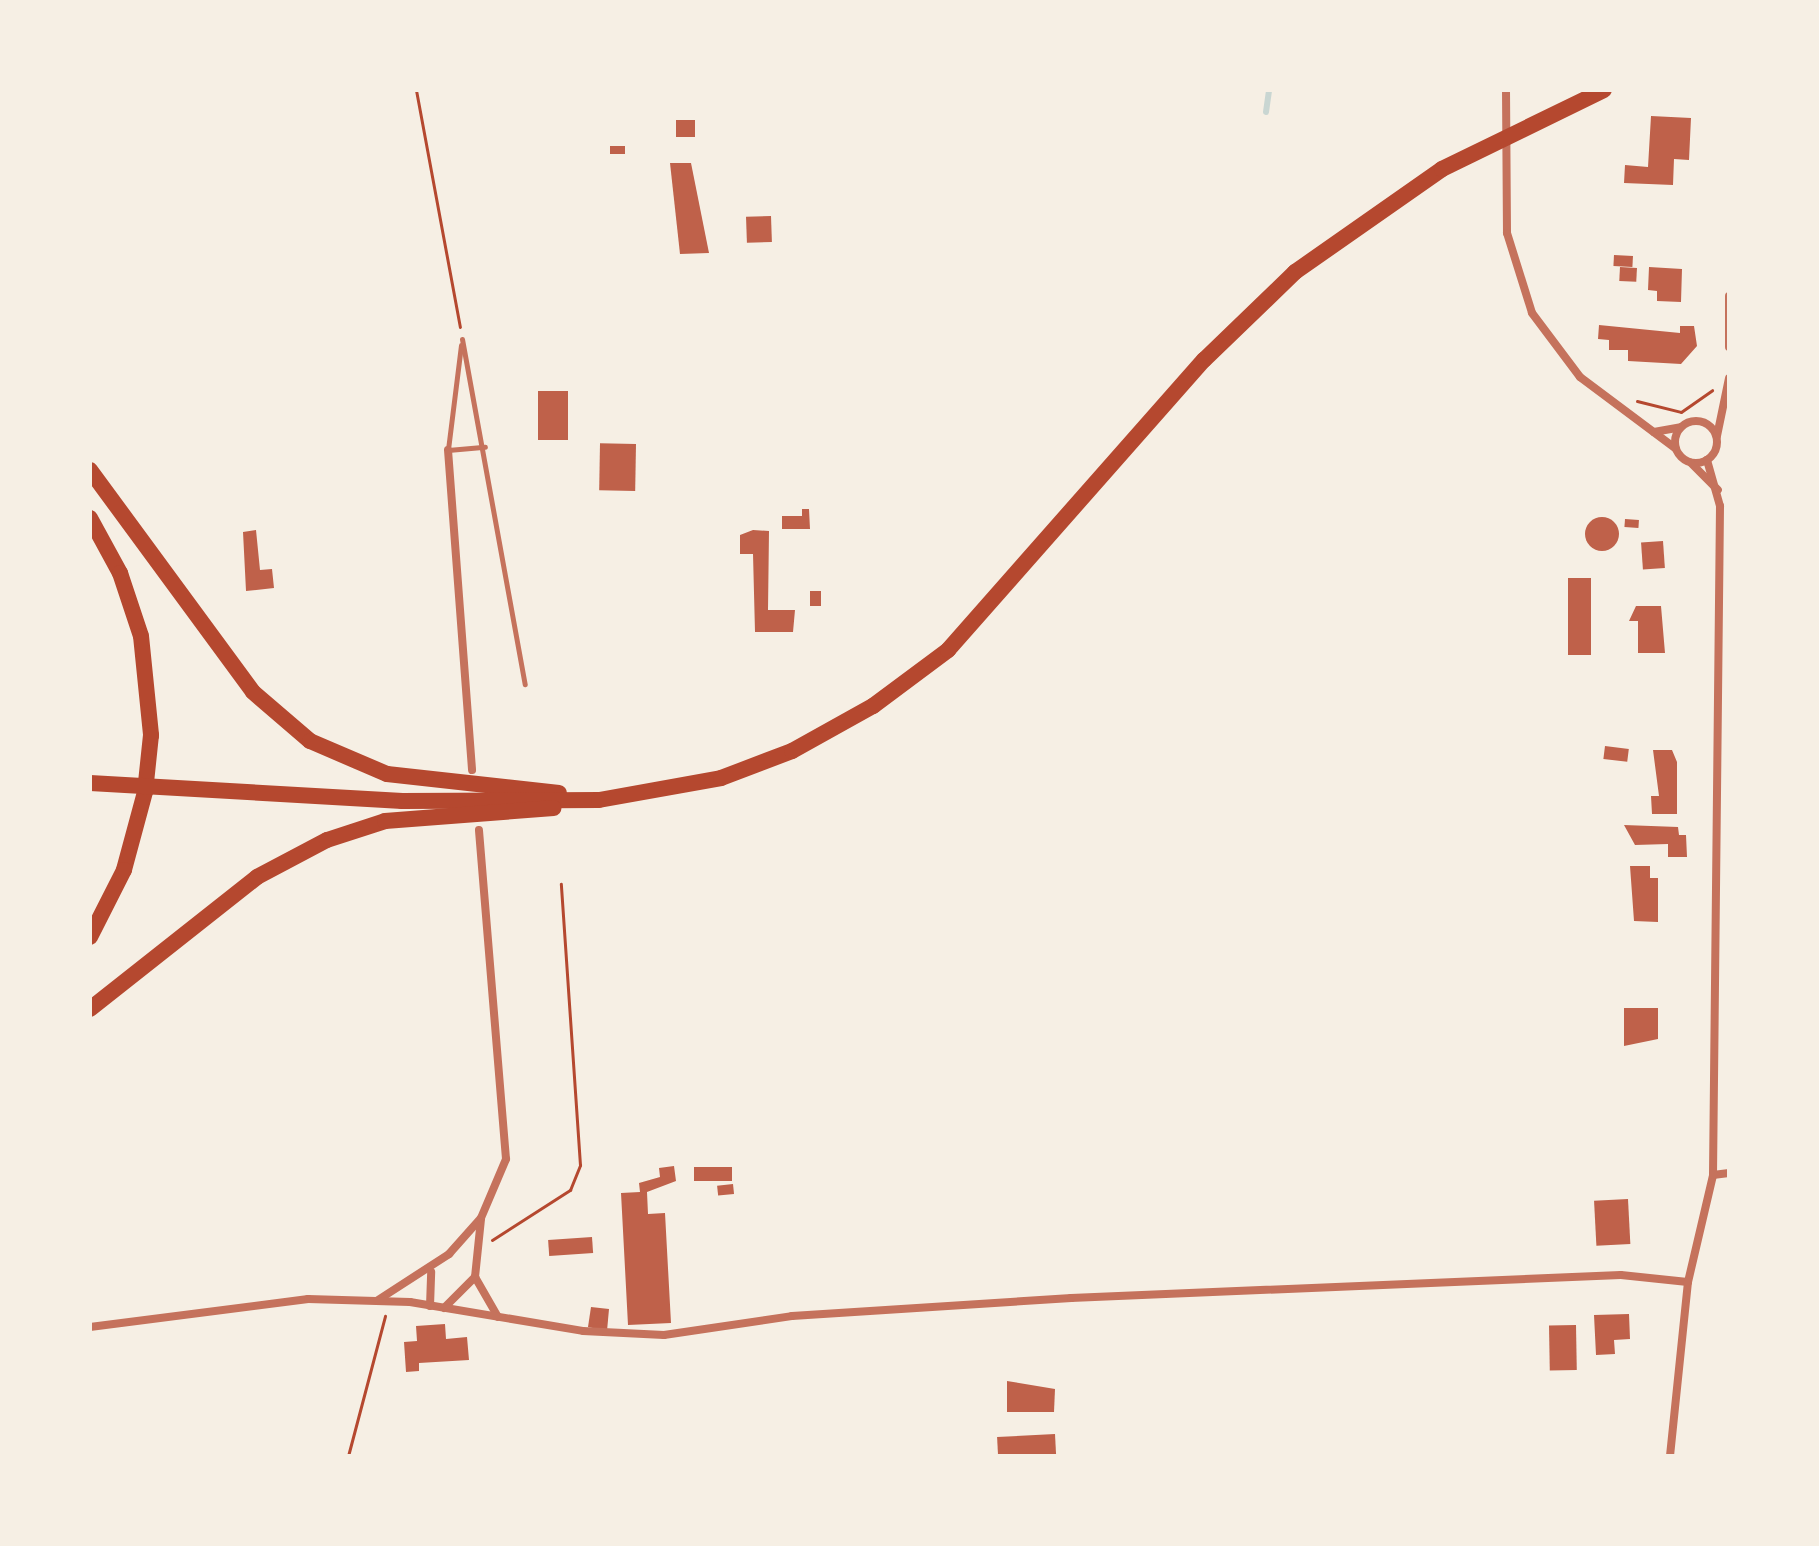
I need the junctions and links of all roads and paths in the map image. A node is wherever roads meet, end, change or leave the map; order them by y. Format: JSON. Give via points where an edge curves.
{"nodes":[{"id":1,"x":416,"y":90,"type":"edge"},
{"id":2,"x":1506,"y":90,"type":"edge"},
{"id":3,"x":1604,"y":90,"type":"edge"},
{"id":4,"x":1729,"y":296,"type":"edge"},
{"id":5,"x":1729,"y":313,"type":"edge"},
{"id":6,"x":462,"y":339,"type":"junction"},
{"id":7,"x":1729,"y":347,"type":"edge"},
{"id":8,"x":1716,"y":375,"type":"dead end"},
{"id":9,"x":1729,"y":378,"type":"edge"},
{"id":10,"x":1628,"y":398,"type":"dead end"},
{"id":11,"x":1721,"y":406,"type":"junction"},
{"id":12,"x":1701,"y":422,"type":"junction"},
{"id":13,"x":1681,"y":427,"type":"junction"},
{"id":14,"x":1653,"y":432,"type":"junction"},
{"id":15,"x":1716,"y":437,"type":"junction"},
{"id":16,"x":485,"y":447,"type":"junction"},
{"id":17,"x":1675,"y":448,"type":"junction"},
{"id":18,"x":448,"y":450,"type":"junction"},
{"id":19,"x":1707,"y":460,"type":"junction"},
{"id":20,"x":1691,"y":463,"type":"junction"},
{"id":21,"x":90,"y":470,"type":"edge"},
{"id":22,"x":1718,"y":490,"type":"junction"},
{"id":23,"x":90,"y":518,"type":"edge"},
{"id":24,"x":525,"y":684,"type":"dead end"},
{"id":25,"x":472,"y":770,"type":"dead end"},
{"id":26,"x":93,"y":782,"type":"edge"},
{"id":27,"x":599,"y":800,"type":"junction"},
{"id":28,"x":479,"y":830,"type":"dead end"},
{"id":29,"x":561,"y":884,"type":"dead end"},
{"id":30,"x":90,"y":937,"type":"edge"},
{"id":31,"x":90,"y":1009,"type":"edge"},
{"id":32,"x":1729,"y":1173,"type":"edge"},
{"id":33,"x":1713,"y":1175,"type":"junction"},
{"id":34,"x":481,"y":1218,"type":"junction"},
{"id":35,"x":478,"y":1248,"type":"junction"},
{"id":36,"x":432,"y":1271,"type":"junction"},
{"id":37,"x":475,"y":1277,"type":"junction"},
{"id":38,"x":1688,"y":1282,"type":"junction"},
{"id":39,"x":383,"y":1300,"type":"junction"},
{"id":40,"x":430,"y":1306,"type":"junction"},
{"id":41,"x":444,"y":1308,"type":"junction"},
{"id":42,"x":498,"y":1317,"type":"junction"},
{"id":43,"x":90,"y":1327,"type":"edge"},
{"id":44,"x":348,"y":1456,"type":"edge"},
{"id":45,"x":1670,"y":1456,"type":"edge"}],
"edges":[{"from":1,"to":6,"type":"path"},
{"from":2,"to":14,"type":"street","via":[[1507,233],[1520,287],[1580,377]]},
{"from":3,"to":27,"type":"highway","via":[[1484,146],[1337,238],[1244,318],[1006,592],[911,681],[834,730],[751,768]]},
{"from":4,"to":5,"type":"street"},
{"from":5,"to":7,"type":"street"},
{"from":6,"to":16,"type":"lane"},
{"from":6,"to":18,"type":"lane"},
{"from":8,"to":10,"type":"path","via":[[1694,409]]},
{"from":9,"to":11,"type":"street"},
{"from":11,"to":12,"type":"street"},
{"from":11,"to":15,"type":"street"},
{"from":12,"to":13,"type":"street"},
{"from":12,"to":15,"type":"street"},
{"from":13,"to":14,"type":"street"},
{"from":13,"to":17,"type":"street"},
{"from":14,"to":17,"type":"street"},
{"from":15,"to":19,"type":"street"},
{"from":16,"to":18,"type":"lane"},
{"from":16,"to":24,"type":"lane"},
{"from":17,"to":20,"type":"street"},
{"from":18,"to":25,"type":"street"},
{"from":19,"to":20,"type":"street"},
{"from":19,"to":22,"type":"street"},
{"from":20,"to":22,"type":"street"},
{"from":21,"to":27,"type":"highway","via":[[253,692],[310,741],[387,774]]},
{"from":22,"to":33,"type":"street"},
{"from":23,"to":30,"type":"highway","via":[[120,573],[141,636],[151,735],[140,815]]},
{"from":26,"to":27,"type":"highway","via":[[402,801]]},
{"from":27,"to":31,"type":"highway","via":[[522,814],[385,821],[327,840],[257,877]]},
{"from":28,"to":34,"type":"street","via":[[508,1118],[506,1159]]},
{"from":29,"to":35,"type":"path","via":[[580,1165],[570,1190]]},
{"from":32,"to":33,"type":"street"},
{"from":33,"to":38,"type":"street"},
{"from":34,"to":35,"type":"street"},
{"from":34,"to":36,"type":"street"},
{"from":35,"to":37,"type":"street"},
{"from":36,"to":39,"type":"street"},
{"from":36,"to":40,"type":"street"},
{"from":37,"to":41,"type":"street"},
{"from":37,"to":42,"type":"street"},
{"from":38,"to":42,"type":"street","via":[[1621,1275],[1071,1298],[792,1316],[664,1335]]},
{"from":38,"to":45,"type":"street"},
{"from":39,"to":40,"type":"street"},
{"from":39,"to":43,"type":"street","via":[[308,1299]]},
{"from":39,"to":44,"type":"path"},
{"from":40,"to":41,"type":"street"},
{"from":41,"to":42,"type":"street"}]}
